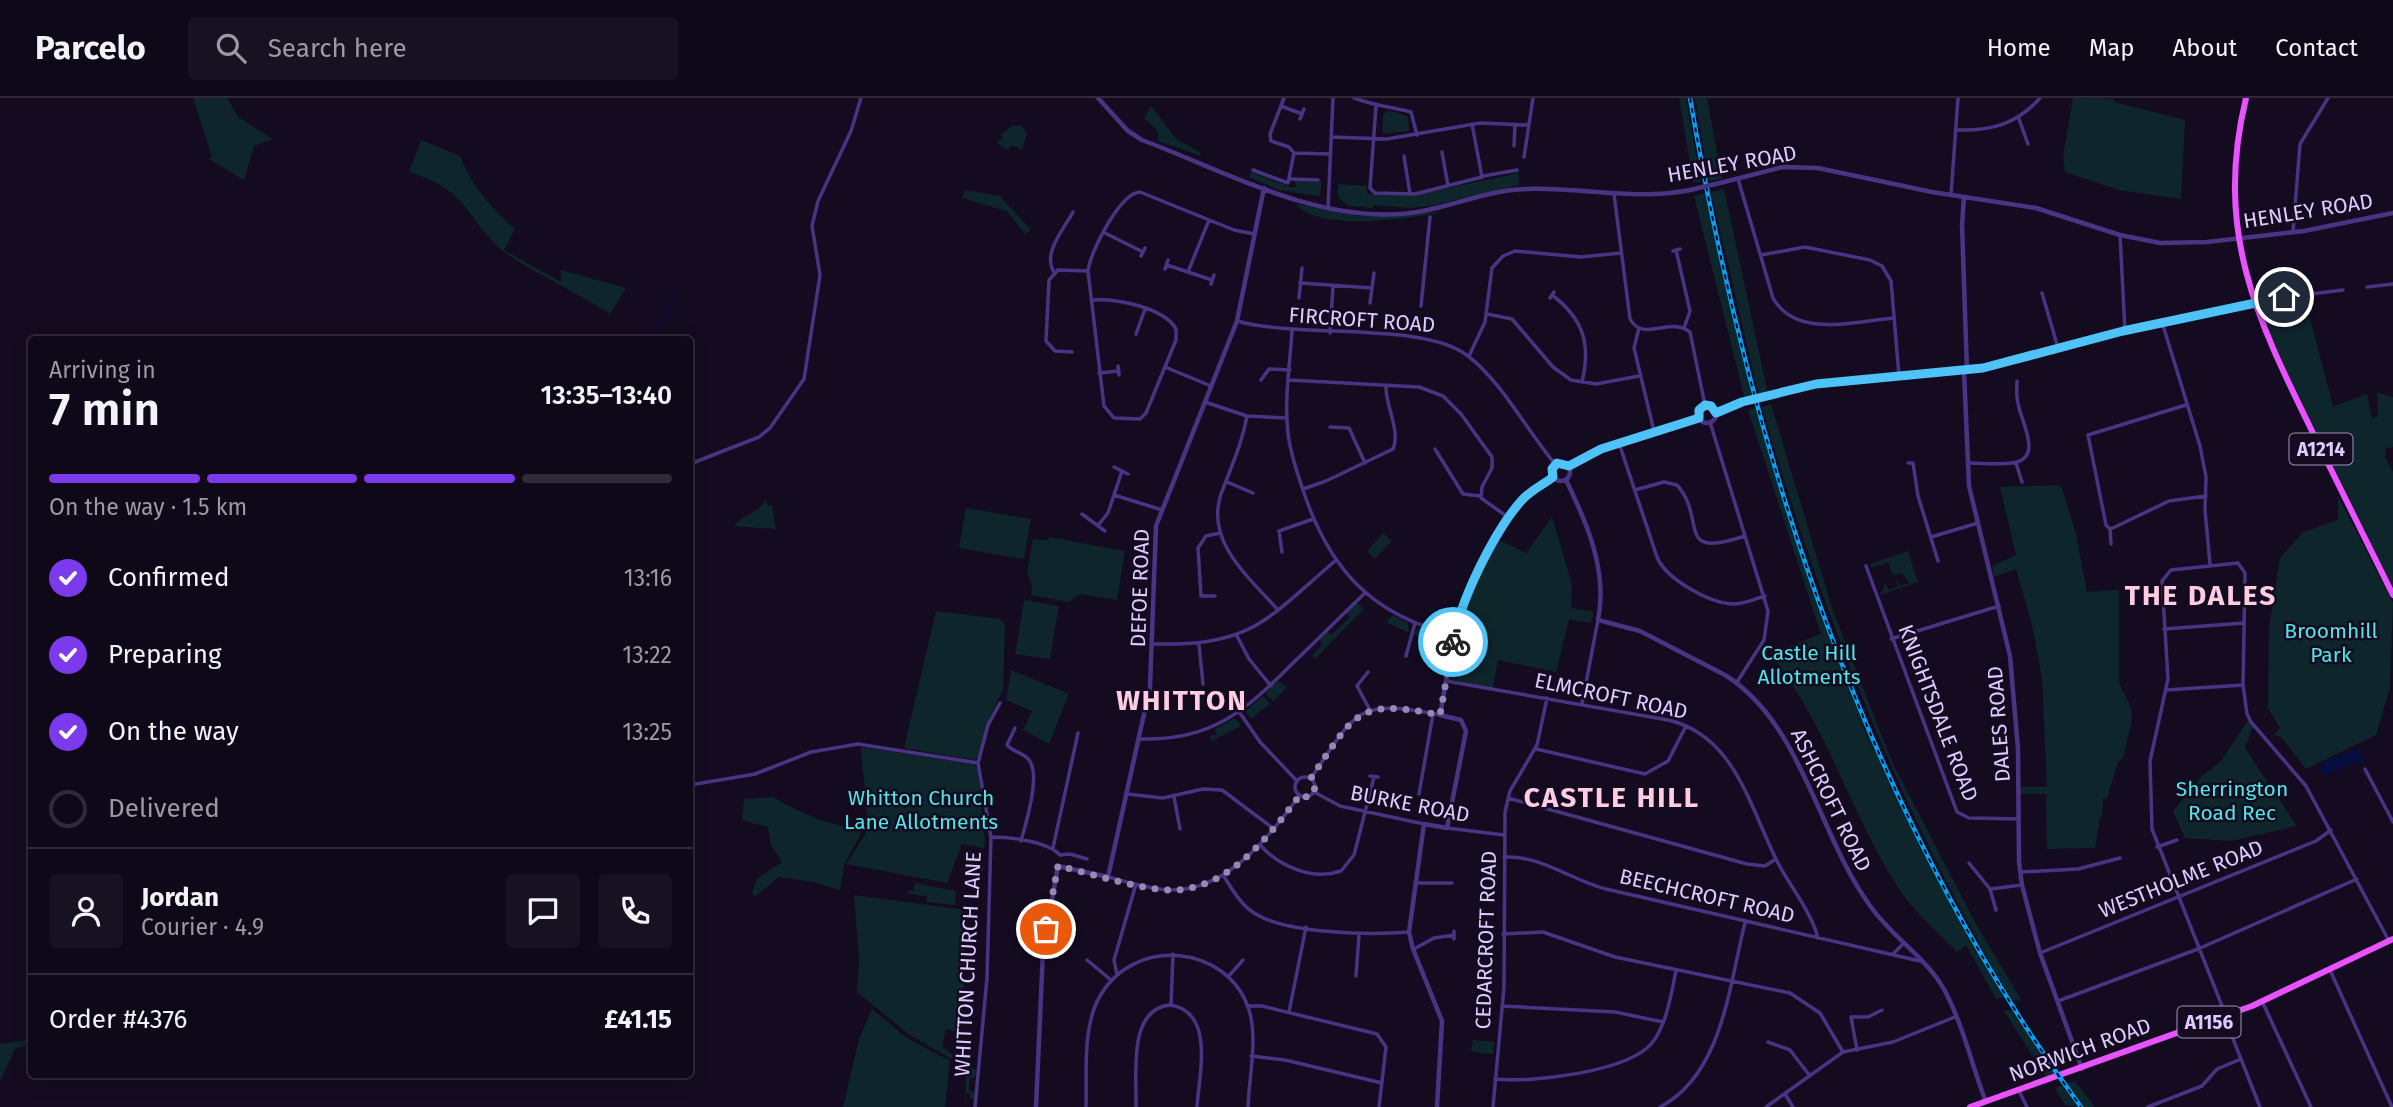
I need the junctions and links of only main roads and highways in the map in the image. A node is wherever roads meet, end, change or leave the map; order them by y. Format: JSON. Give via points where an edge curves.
{"nodes":[{"id":1,"x":2246,"y":98,"type":"edge"},
{"id":2,"x":2393,"y":595,"type":"edge"},
{"id":3,"x":2391,"y":940,"type":"edge"},
{"id":4,"x":1970,"y":1107,"type":"edge"}],
"edges":[{"from":1,"to":2,"type":"main road","number":"A1214","via":[[2234,159],[2239,238],[2254,302],[2274,354]]},
{"from":3,"to":4,"type":"main road","name":"NORWICH ROAD","number":"A1156","via":[[2225,1016]]}]}
